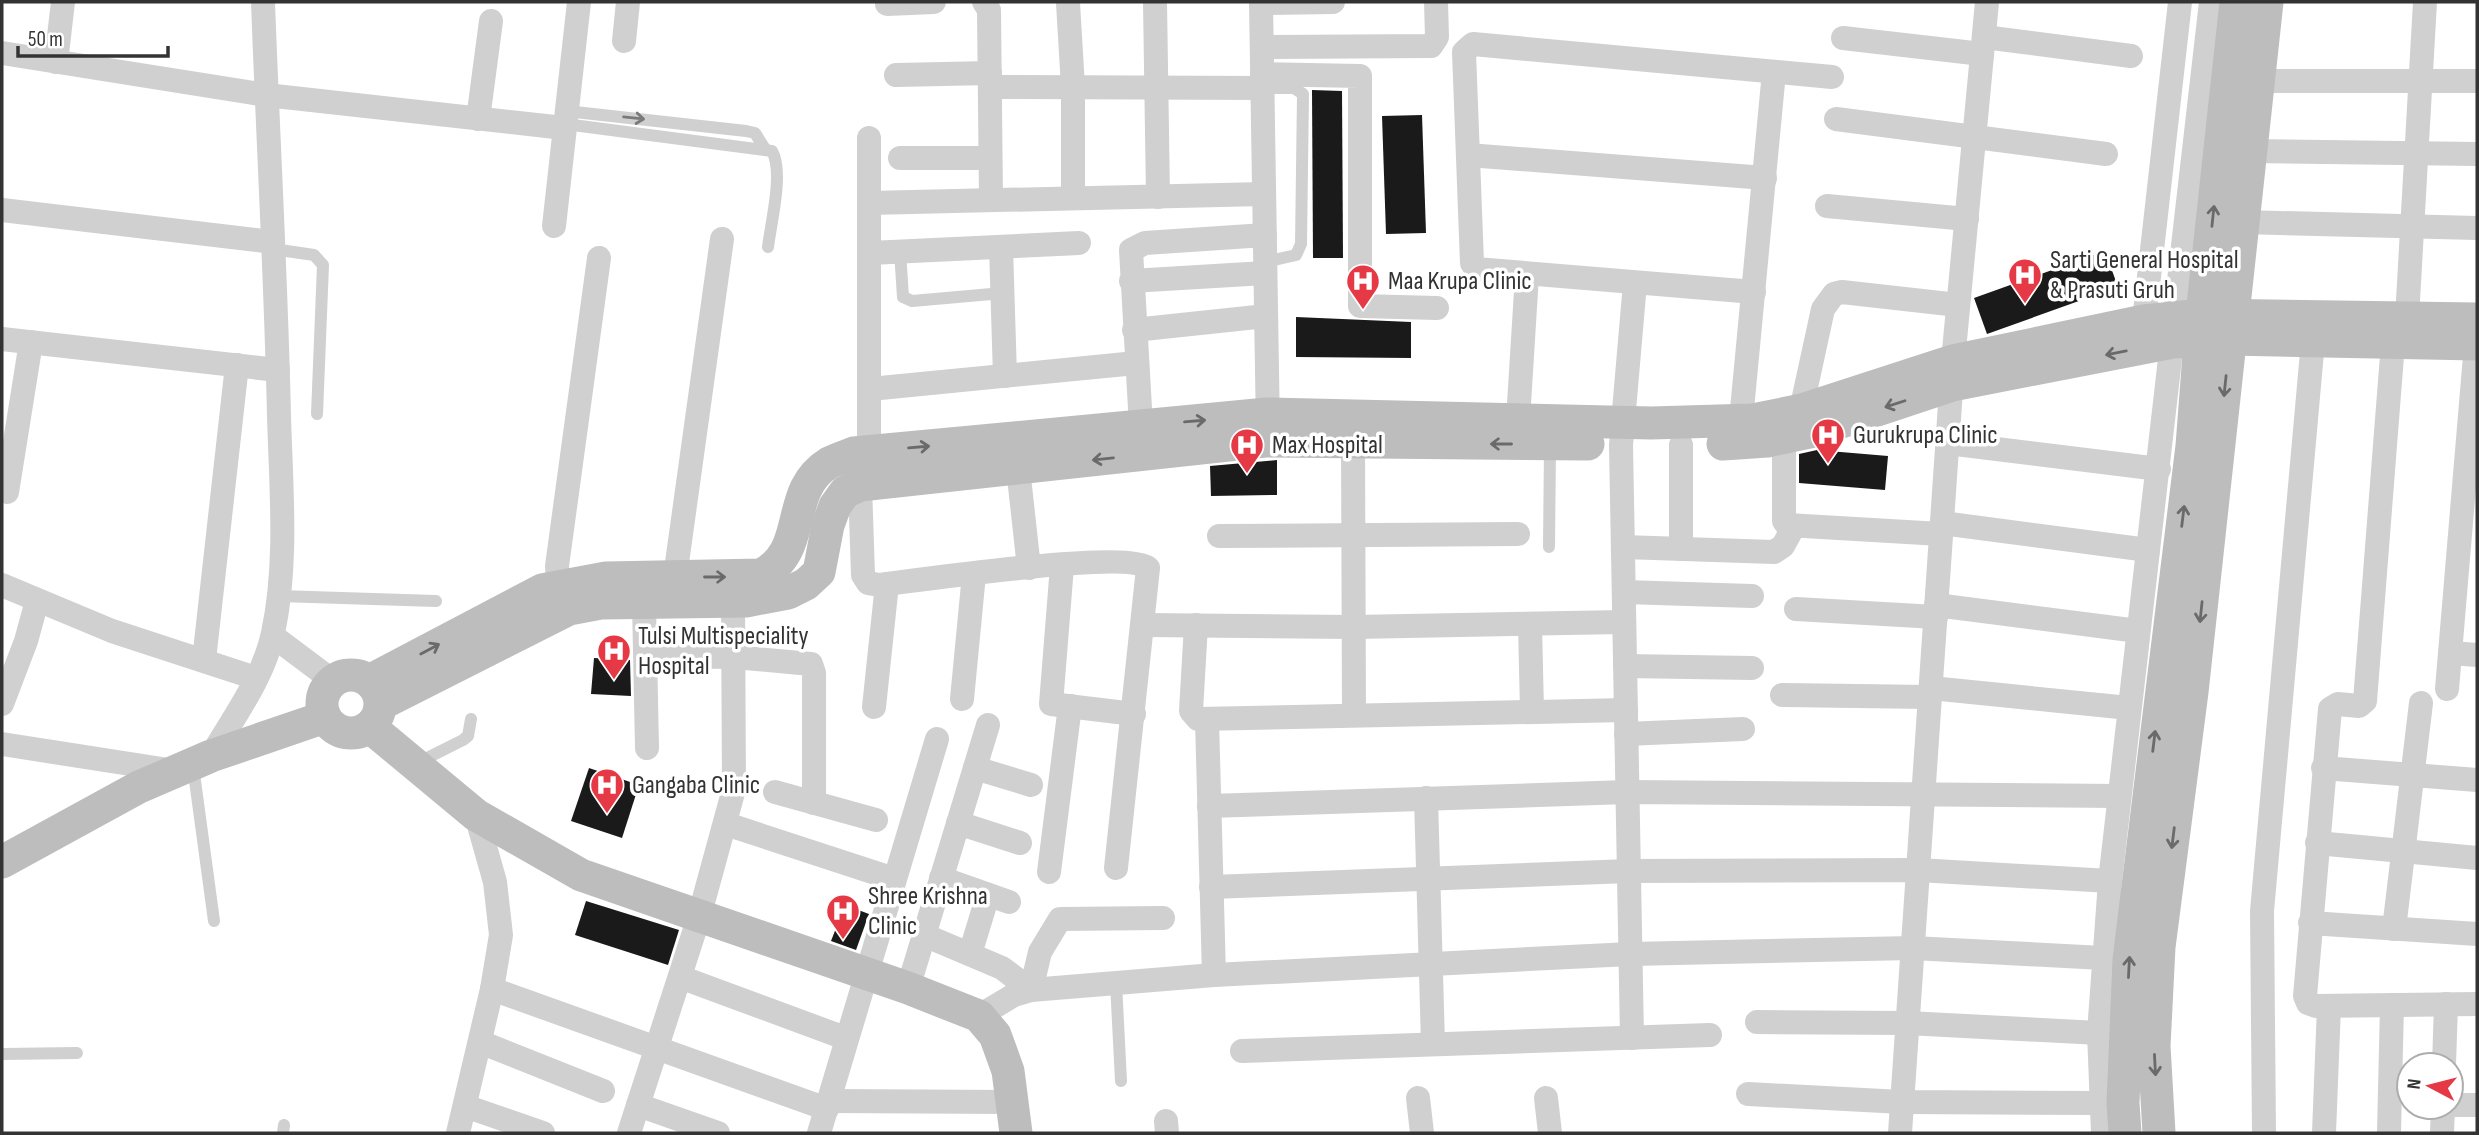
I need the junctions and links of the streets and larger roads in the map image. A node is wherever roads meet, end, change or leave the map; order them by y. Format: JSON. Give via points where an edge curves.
{"nodes":[{"id":1,"x":63,"y":2,"type":"edge"},
{"id":2,"x":263,"y":2,"type":"edge"},
{"id":3,"x":579,"y":2,"type":"edge"},
{"id":4,"x":628,"y":2,"type":"edge"},
{"id":5,"x":934,"y":2,"type":"edge"},
{"id":6,"x":984,"y":2,"type":"edge"},
{"id":7,"x":1155,"y":2,"type":"edge"},
{"id":8,"x":1261,"y":2,"type":"edge"},
{"id":9,"x":1333,"y":2,"type":"edge"},
{"id":10,"x":1436,"y":2,"type":"edge"},
{"id":11,"x":1987,"y":2,"type":"edge"},
{"id":12,"x":2180,"y":2,"type":"edge"},
{"id":13,"x":2211,"y":2,"type":"edge"},
{"id":14,"x":2236,"y":2,"type":"edge"},
{"id":15,"x":2267,"y":2,"type":"edge"},
{"id":16,"x":2426,"y":2,"type":"edge"},
{"id":17,"x":1068,"y":3,"type":"edge"},
{"id":18,"x":887,"y":4,"type":"dead end"},
{"id":19,"x":491,"y":22,"type":"dead end"},
{"id":20,"x":1843,"y":38,"type":"dead end"},
{"id":21,"x":624,"y":41,"type":"dead end"},
{"id":22,"x":1983,"y":45,"type":"junction"},
{"id":23,"x":1262,"y":47,"type":"junction"},
{"id":24,"x":2,"y":53,"type":"edge"},
{"id":25,"x":2131,"y":56,"type":"dead end"},
{"id":26,"x":56,"y":62,"type":"junction"},
{"id":27,"x":1774,"y":72,"type":"junction"},
{"id":28,"x":897,"y":75,"type":"dead end"},
{"id":29,"x":1832,"y":77,"type":"dead end"},
{"id":30,"x":990,"y":80,"type":"junction"},
{"id":31,"x":1262,"y":81,"type":"junction"},
{"id":32,"x":2258,"y":81,"type":"junction"},
{"id":33,"x":2421,"y":81,"type":"junction"},
{"id":34,"x":2477,"y":82,"type":"edge"},
{"id":35,"x":1073,"y":87,"type":"junction"},
{"id":36,"x":1157,"y":88,"type":"junction"},
{"id":37,"x":266,"y":95,"type":"junction"},
{"id":38,"x":478,"y":119,"type":"junction"},
{"id":39,"x":1836,"y":119,"type":"dead end"},
{"id":40,"x":565,"y":121,"type":"junction"},
{"id":41,"x":1974,"y":137,"type":"junction"},
{"id":42,"x":869,"y":138,"type":"dead end"},
{"id":43,"x":2250,"y":151,"type":"junction"},
{"id":44,"x":2416,"y":153,"type":"junction"},
{"id":45,"x":2477,"y":153,"type":"edge"},
{"id":46,"x":2106,"y":154,"type":"dead end"},
{"id":47,"x":1468,"y":155,"type":"junction"},
{"id":48,"x":900,"y":158,"type":"dead end"},
{"id":49,"x":990,"y":159,"type":"junction"},
{"id":50,"x":1765,"y":178,"type":"junction"},
{"id":51,"x":1264,"y":194,"type":"junction"},
{"id":52,"x":1158,"y":197,"type":"junction"},
{"id":53,"x":1073,"y":198,"type":"junction"},
{"id":54,"x":990,"y":200,"type":"junction"},
{"id":55,"x":869,"y":203,"type":"junction"},
{"id":56,"x":1827,"y":206,"type":"dead end"},
{"id":57,"x":2,"y":210,"type":"edge"},
{"id":58,"x":1967,"y":219,"type":"junction"},
{"id":59,"x":2242,"y":222,"type":"junction"},
{"id":60,"x":554,"y":226,"type":"dead end"},
{"id":61,"x":2411,"y":226,"type":"junction"},
{"id":62,"x":2477,"y":228,"type":"edge"},
{"id":63,"x":1265,"y":235,"type":"junction"},
{"id":64,"x":722,"y":240,"type":"dead end"},
{"id":65,"x":1079,"y":243,"type":"dead end"},
{"id":66,"x":273,"y":245,"type":"junction"},
{"id":67,"x":1001,"y":247,"type":"junction"},
{"id":68,"x":870,"y":253,"type":"junction"},
{"id":69,"x":599,"y":258,"type":"dead end"},
{"id":70,"x":1265,"y":267,"type":"junction"},
{"id":71,"x":1527,"y":275,"type":"junction"},
{"id":72,"x":1131,"y":281,"type":"junction"},
{"id":73,"x":1635,"y":283,"type":"junction"},
{"id":74,"x":1754,"y":292,"type":"junction"},
{"id":75,"x":1958,"y":305,"type":"junction"},
{"id":76,"x":1437,"y":308,"type":"dead end"},
{"id":77,"x":1266,"y":316,"type":"junction"},
{"id":78,"x":2194,"y":327,"type":"junction"},
{"id":79,"x":1134,"y":330,"type":"junction"},
{"id":80,"x":2400,"y":330,"type":"junction"},
{"id":81,"x":2477,"y":336,"type":"edge"},
{"id":82,"x":2,"y":339,"type":"edge"},
{"id":83,"x":2313,"y":341,"type":"junction"},
{"id":84,"x":31,"y":342,"type":"junction"},
{"id":85,"x":1136,"y":363,"type":"junction"},
{"id":86,"x":237,"y":365,"type":"junction"},
{"id":87,"x":278,"y":370,"type":"junction"},
{"id":88,"x":1952,"y":373,"type":"junction"},
{"id":89,"x":1005,"y":376,"type":"junction"},
{"id":90,"x":870,"y":389,"type":"junction"},
{"id":91,"x":1518,"y":420,"type":"junction"},
{"id":92,"x":1741,"y":421,"type":"junction"},
{"id":93,"x":1141,"y":426,"type":"junction"},
{"id":94,"x":1794,"y":427,"type":"junction"},
{"id":95,"x":1268,"y":428,"type":"junction"},
{"id":96,"x":1622,"y":434,"type":"junction"},
{"id":97,"x":1353,"y":442,"type":"junction"},
{"id":98,"x":1948,"y":443,"type":"junction"},
{"id":99,"x":1681,"y":445,"type":"junction"},
{"id":100,"x":869,"y":452,"type":"junction"},
{"id":101,"x":2472,"y":452,"type":"edge"},
{"id":102,"x":1016,"y":453,"type":"junction"},
{"id":103,"x":2159,"y":469,"type":"junction"},
{"id":104,"x":860,"y":485,"type":"junction"},
{"id":105,"x":7,"y":492,"type":"dead end"},
{"id":106,"x":1794,"y":526,"type":"junction"},
{"id":107,"x":1942,"y":529,"type":"junction"},
{"id":108,"x":1518,"y":534,"type":"dead end"},
{"id":109,"x":1219,"y":536,"type":"dead end"},
{"id":110,"x":1354,"y":536,"type":"junction"},
{"id":111,"x":1623,"y":547,"type":"junction"},
{"id":112,"x":1681,"y":549,"type":"junction"},
{"id":113,"x":2148,"y":550,"type":"junction"},
{"id":114,"x":1062,"y":566,"type":"junction"},
{"id":115,"x":1029,"y":568,"type":"junction"},
{"id":116,"x":2467,"y":571,"type":"edge"},
{"id":117,"x":974,"y":574,"type":"junction"},
{"id":118,"x":887,"y":584,"type":"junction"},
{"id":119,"x":2,"y":585,"type":"edge"},
{"id":120,"x":1624,"y":592,"type":"junction"},
{"id":121,"x":665,"y":594,"type":"junction"},
{"id":122,"x":1752,"y":596,"type":"dead end"},
{"id":123,"x":565,"y":597,"type":"junction"},
{"id":124,"x":37,"y":601,"type":"junction"},
{"id":125,"x":733,"y":601,"type":"junction"},
{"id":126,"x":1796,"y":609,"type":"dead end"},
{"id":127,"x":1936,"y":611,"type":"junction"},
{"id":128,"x":1624,"y":622,"type":"junction"},
{"id":129,"x":1530,"y":624,"type":"junction"},
{"id":130,"x":1144,"y":625,"type":"junction"},
{"id":131,"x":1196,"y":625,"type":"junction"},
{"id":132,"x":1354,"y":626,"type":"junction"},
{"id":133,"x":2138,"y":631,"type":"junction"},
{"id":134,"x":273,"y":636,"type":"junction"},
{"id":135,"x":2451,"y":653,"type":"junction"},
{"id":136,"x":2477,"y":655,"type":"edge"},
{"id":137,"x":647,"y":656,"type":"junction"},
{"id":138,"x":734,"y":657,"type":"junction"},
{"id":139,"x":204,"y":660,"type":"junction"},
{"id":140,"x":1625,"y":666,"type":"junction"},
{"id":141,"x":1752,"y":668,"type":"dead end"},
{"id":142,"x":256,"y":678,"type":"junction"},
{"id":143,"x":333,"y":681,"type":"junction"},
{"id":144,"x":2447,"y":689,"type":"dead end"},
{"id":145,"x":1930,"y":693,"type":"junction"},
{"id":146,"x":1782,"y":695,"type":"dead end"},
{"id":147,"x":962,"y":699,"type":"dead end"},
{"id":148,"x":2,"y":704,"type":"edge"},
{"id":149,"x":373,"y":704,"type":"junction"},
{"id":150,"x":2420,"y":704,"type":"dead end"},
{"id":151,"x":1070,"y":706,"type":"junction"},
{"id":152,"x":874,"y":707,"type":"dead end"},
{"id":153,"x":2129,"y":708,"type":"junction"},
{"id":154,"x":1532,"y":712,"type":"junction"},
{"id":155,"x":1134,"y":714,"type":"junction"},
{"id":156,"x":1354,"y":715,"type":"junction"},
{"id":157,"x":325,"y":717,"type":"junction"},
{"id":158,"x":1206,"y":720,"type":"junction"},
{"id":159,"x":1626,"y":722,"type":"junction"},
{"id":160,"x":988,"y":725,"type":"dead end"},
{"id":161,"x":1743,"y":729,"type":"dead end"},
{"id":162,"x":937,"y":739,"type":"dead end"},
{"id":163,"x":2,"y":744,"type":"edge"},
{"id":164,"x":647,"y":748,"type":"dead end"},
{"id":165,"x":193,"y":764,"type":"junction"},
{"id":166,"x":975,"y":768,"type":"junction"},
{"id":167,"x":2323,"y":768,"type":"junction"},
{"id":168,"x":2411,"y":775,"type":"junction"},
{"id":169,"x":2477,"y":780,"type":"edge"},
{"id":170,"x":1031,"y":785,"type":"dead end"},
{"id":171,"x":775,"y":792,"type":"dead end"},
{"id":172,"x":1627,"y":792,"type":"junction"},
{"id":173,"x":1923,"y":793,"type":"junction"},
{"id":174,"x":2119,"y":796,"type":"junction"},
{"id":175,"x":1426,"y":798,"type":"junction"},
{"id":176,"x":814,"y":803,"type":"junction"},
{"id":177,"x":1209,"y":806,"type":"junction"},
{"id":178,"x":476,"y":815,"type":"junction"},
{"id":179,"x":876,"y":820,"type":"dead end"},
{"id":180,"x":958,"y":823,"type":"junction"},
{"id":181,"x":726,"y":824,"type":"junction"},
{"id":182,"x":1020,"y":843,"type":"dead end"},
{"id":183,"x":2317,"y":843,"type":"junction"},
{"id":184,"x":2403,"y":851,"type":"junction"},
{"id":185,"x":2477,"y":858,"type":"edge"},
{"id":186,"x":2,"y":862,"type":"edge"},
{"id":187,"x":1116,"y":868,"type":"dead end"},
{"id":188,"x":1918,"y":870,"type":"junction"},
{"id":189,"x":1629,"y":871,"type":"junction"},
{"id":190,"x":1049,"y":873,"type":"dead end"},
{"id":191,"x":894,"y":878,"type":"junction"},
{"id":192,"x":942,"y":878,"type":"junction"},
{"id":193,"x":1429,"y":879,"type":"junction"},
{"id":194,"x":2110,"y":881,"type":"junction"},
{"id":195,"x":1211,"y":887,"type":"junction"},
{"id":196,"x":699,"y":917,"type":"junction"},
{"id":197,"x":1163,"y":918,"type":"dead end"},
{"id":198,"x":2310,"y":923,"type":"junction"},
{"id":199,"x":2394,"y":929,"type":"junction"},
{"id":200,"x":2477,"y":934,"type":"edge"},
{"id":201,"x":924,"y":935,"type":"junction"},
{"id":202,"x":1913,"y":948,"type":"junction"},
{"id":203,"x":970,"y":954,"type":"junction"},
{"id":204,"x":1630,"y":954,"type":"junction"},
{"id":205,"x":2103,"y":958,"type":"junction"},
{"id":206,"x":1430,"y":964,"type":"junction"},
{"id":207,"x":864,"y":974,"type":"junction"},
{"id":208,"x":1214,"y":975,"type":"junction"},
{"id":209,"x":680,"y":978,"type":"junction"},
{"id":210,"x":908,"y":988,"type":"junction"},
{"id":211,"x":492,"y":989,"type":"junction"},
{"id":212,"x":1031,"y":990,"type":"junction"},
{"id":213,"x":2446,"y":1004,"type":"junction"},
{"id":214,"x":2477,"y":1004,"type":"edge"},
{"id":215,"x":2392,"y":1005,"type":"junction"},
{"id":216,"x":2329,"y":1006,"type":"junction"},
{"id":217,"x":979,"y":1016,"type":"junction"},
{"id":218,"x":1757,"y":1023,"type":"dead end"},
{"id":219,"x":1907,"y":1023,"type":"junction"},
{"id":220,"x":2099,"y":1033,"type":"junction"},
{"id":221,"x":1710,"y":1035,"type":"dead end"},
{"id":222,"x":845,"y":1038,"type":"junction"},
{"id":223,"x":1632,"y":1038,"type":"junction"},
{"id":224,"x":480,"y":1042,"type":"junction"},
{"id":225,"x":1433,"y":1044,"type":"junction"},
{"id":226,"x":657,"y":1046,"type":"junction"},
{"id":227,"x":1242,"y":1051,"type":"dead end"},
{"id":228,"x":2444,"y":1051,"type":"edge"},
{"id":229,"x":603,"y":1091,"type":"dead end"},
{"id":230,"x":1748,"y":1094,"type":"dead end"},
{"id":231,"x":1418,"y":1098,"type":"dead end"},
{"id":232,"x":1545,"y":1098,"type":"dead end"},
{"id":233,"x":1902,"y":1101,"type":"junction"},
{"id":234,"x":2101,"y":1103,"type":"junction"},
{"id":235,"x":638,"y":1105,"type":"junction"},
{"id":236,"x":828,"y":1105,"type":"junction"},
{"id":237,"x":465,"y":1106,"type":"junction"},
{"id":238,"x":1014,"y":1118,"type":"edge"},
{"id":239,"x":458,"y":1133,"type":"edge"},
{"id":240,"x":543,"y":1133,"type":"edge"},
{"id":241,"x":629,"y":1133,"type":"edge"},
{"id":242,"x":718,"y":1133,"type":"edge"},
{"id":243,"x":819,"y":1133,"type":"edge"},
{"id":244,"x":1422,"y":1133,"type":"edge"},
{"id":245,"x":1550,"y":1133,"type":"edge"},
{"id":246,"x":1900,"y":1133,"type":"edge"},
{"id":247,"x":2103,"y":1133,"type":"edge"},
{"id":248,"x":2125,"y":1133,"type":"edge"},
{"id":249,"x":2159,"y":1133,"type":"edge"},
{"id":250,"x":2264,"y":1133,"type":"edge"},
{"id":251,"x":2324,"y":1133,"type":"edge"},
{"id":252,"x":2389,"y":1133,"type":"edge"}],
"edges":[{"from":1,"to":26,"type":"street"},
{"from":2,"to":37,"type":"street"},
{"from":3,"to":40,"type":"street"},
{"from":4,"to":21,"type":"street"},
{"from":5,"to":18,"type":"street"},
{"from":6,"to":30,"type":"street","via":[[989,10]]},
{"from":7,"to":36,"type":"street"},
{"from":8,"to":9,"type":"street"},
{"from":8,"to":23,"type":"street"},
{"from":10,"to":23,"type":"street","via":[[1437,37],[1431,46]]},
{"from":11,"to":22,"type":"street"},
{"from":12,"to":78,"type":"street"},
{"from":13,"to":78,"type":"street"},
{"from":78,"to":14,"type":"street","one_way":true},
{"from":15,"to":32,"type":"street"},
{"from":16,"to":33,"type":"street"},
{"from":17,"to":35,"type":"street"},
{"from":19,"to":38,"type":"street"},
{"from":20,"to":22,"type":"street"},
{"from":22,"to":25,"type":"street"},
{"from":22,"to":41,"type":"street"},
{"from":23,"to":31,"type":"street"},
{"from":24,"to":26,"type":"street"},
{"from":26,"to":37,"type":"street"},
{"from":27,"to":29,"type":"street"},
{"from":27,"to":47,"type":"street","via":[[1474,44],[1464,60]]},
{"from":27,"to":50,"type":"street"},
{"from":28,"to":30,"type":"street"},
{"from":30,"to":35,"type":"street"},
{"from":30,"to":49,"type":"street"},
{"from":31,"to":36,"type":"street"},
{"from":31,"to":51,"type":"street"},
{"from":31,"to":76,"type":"street","via":[[1360,76],[1360,306]]},
{"from":32,"to":33,"type":"street"},
{"from":32,"to":43,"type":"street"},
{"from":33,"to":34,"type":"street"},
{"from":33,"to":44,"type":"street"},
{"from":35,"to":36,"type":"street"},
{"from":35,"to":53,"type":"street"},
{"from":36,"to":52,"type":"street"},
{"from":37,"to":38,"type":"street"},
{"from":37,"to":66,"type":"street"},
{"from":38,"to":40,"type":"street"},
{"from":39,"to":41,"type":"street"},
{"from":40,"to":60,"type":"street"},
{"from":41,"to":46,"type":"street"},
{"from":41,"to":58,"type":"street"},
{"from":42,"to":55,"type":"street"},
{"from":43,"to":44,"type":"street"},
{"from":43,"to":59,"type":"street"},
{"from":44,"to":45,"type":"street"},
{"from":44,"to":61,"type":"street"},
{"from":47,"to":50,"type":"street"},
{"from":47,"to":71,"type":"street","via":[[1472,263],[1481,271]]},
{"from":48,"to":49,"type":"street"},
{"from":49,"to":54,"type":"street"},
{"from":50,"to":74,"type":"street"},
{"from":51,"to":52,"type":"street"},
{"from":51,"to":63,"type":"street"},
{"from":52,"to":53,"type":"street"},
{"from":53,"to":54,"type":"street"},
{"from":54,"to":55,"type":"street"},
{"from":55,"to":68,"type":"street"},
{"from":56,"to":58,"type":"street"},
{"from":57,"to":66,"type":"street"},
{"from":58,"to":75,"type":"street"},
{"from":59,"to":61,"type":"street"},
{"from":59,"to":78,"type":"street"},
{"from":61,"to":62,"type":"street"},
{"from":61,"to":80,"type":"street"},
{"from":63,"to":70,"type":"street"},
{"from":63,"to":72,"type":"street","via":[[1135,246],[1129,259]]},
{"from":64,"to":121,"type":"street"},
{"from":65,"to":67,"type":"street"},
{"from":66,"to":87,"type":"street"},
{"from":67,"to":68,"type":"street"},
{"from":67,"to":89,"type":"street"},
{"from":68,"to":90,"type":"street"},
{"from":69,"to":123,"type":"street","via":[[557,566],[558,584]]},
{"from":70,"to":72,"type":"street"},
{"from":70,"to":77,"type":"street"},
{"from":71,"to":73,"type":"street"},
{"from":71,"to":91,"type":"street"},
{"from":72,"to":79,"type":"street"},
{"from":73,"to":74,"type":"street"},
{"from":73,"to":96,"type":"street"},
{"from":74,"to":92,"type":"street"},
{"from":75,"to":88,"type":"street"},
{"from":75,"to":94,"type":"street","via":[[1834,294],[1823,309]]},
{"from":77,"to":79,"type":"street"},
{"from":77,"to":95,"type":"street"},
{"from":78,"to":80,"type":"street"},
{"from":78,"to":83,"type":"street"},
{"from":78,"to":88,"type":"street"},
{"from":78,"to":103,"type":"street"},
{"from":248,"to":78,"type":"street","one_way":true,"via":[[2129,960],[2192,446]]},
{"from":78,"to":249,"type":"street","one_way":true,"via":[[2192,692],[2159,947],[2154,1046]]},
{"from":79,"to":85,"type":"street"},
{"from":80,"to":81,"type":"street"},
{"from":80,"to":83,"type":"street"},
{"from":80,"to":167,"type":"street","via":[[2365,701],[2359,706],[2339,704],[2330,709]]},
{"from":81,"to":101,"type":"street"},
{"from":82,"to":84,"type":"street"},
{"from":83,"to":250,"type":"street","via":[[2262,911]]},
{"from":84,"to":86,"type":"street"},
{"from":84,"to":105,"type":"street"},
{"from":85,"to":89,"type":"street"},
{"from":85,"to":93,"type":"street"},
{"from":86,"to":87,"type":"street"},
{"from":86,"to":139,"type":"street"},
{"from":87,"to":134,"type":"street","via":[[282,538]]},
{"from":88,"to":94,"type":"street"},
{"from":88,"to":98,"type":"street"},
{"from":89,"to":90,"type":"street"},
{"from":90,"to":100,"type":"street"},
{"from":91,"to":95,"type":"street"},
{"from":91,"to":96,"type":"street"},
{"from":92,"to":94,"type":"street"},
{"from":92,"to":96,"type":"street"},
{"from":93,"to":95,"type":"street","one_way":true},
{"from":93,"to":102,"type":"street"},
{"from":94,"to":99,"type":"street","via":[[1729,444]]},
{"from":94,"to":106,"type":"street","via":[[1784,521]]},
{"from":95,"to":97,"type":"street"},
{"from":95,"to":102,"type":"street","one_way":true},
{"from":96,"to":97,"type":"street","one_way":true,"via":[[1549,444]]},
{"from":96,"to":99,"type":"street"},
{"from":96,"to":111,"type":"street"},
{"from":97,"to":110,"type":"street"},
{"from":98,"to":103,"type":"street"},
{"from":98,"to":107,"type":"street"},
{"from":99,"to":112,"type":"street"},
{"from":100,"to":102,"type":"street","one_way":true},
{"from":121,"to":100,"type":"street","one_way":true,"via":[[761,575],[778,566],[789,551],[806,488],[828,464]]},
{"from":101,"to":116,"type":"street"},
{"from":102,"to":104,"type":"street"},
{"from":102,"to":115,"type":"street"},
{"from":103,"to":113,"type":"street"},
{"from":104,"to":118,"type":"street","via":[[863,575],[868,583]]},
{"from":104,"to":125,"type":"street","via":[[845,492],[835,506],[819,572],[806,584],[772,599]]},
{"from":106,"to":107,"type":"street"},
{"from":106,"to":112,"type":"street","via":[[1779,551]]},
{"from":107,"to":113,"type":"street"},
{"from":107,"to":127,"type":"street"},
{"from":108,"to":110,"type":"street"},
{"from":109,"to":110,"type":"street"},
{"from":110,"to":132,"type":"street"},
{"from":111,"to":112,"type":"street"},
{"from":111,"to":120,"type":"street"},
{"from":113,"to":133,"type":"street"},
{"from":114,"to":115,"type":"street"},
{"from":114,"to":130,"type":"street","via":[[1141,563],[1148,568]]},
{"from":114,"to":151,"type":"street","via":[[1051,704]]},
{"from":115,"to":117,"type":"street"},
{"from":116,"to":135,"type":"street"},
{"from":117,"to":118,"type":"street"},
{"from":117,"to":147,"type":"street"},
{"from":118,"to":152,"type":"street"},
{"from":119,"to":124,"type":"street"},
{"from":120,"to":122,"type":"street"},
{"from":120,"to":128,"type":"street"},
{"from":121,"to":123,"type":"street","via":[[606,578]]},
{"from":121,"to":125,"type":"street"},
{"from":121,"to":137,"type":"street"},
{"from":123,"to":149,"type":"street","via":[[542,590]]},
{"from":124,"to":139,"type":"street"},
{"from":124,"to":148,"type":"street"},
{"from":125,"to":138,"type":"street"},
{"from":126,"to":127,"type":"street"},
{"from":127,"to":133,"type":"street"},
{"from":127,"to":145,"type":"street"},
{"from":128,"to":129,"type":"street"},
{"from":128,"to":140,"type":"street"},
{"from":129,"to":132,"type":"street"},
{"from":129,"to":154,"type":"street"},
{"from":130,"to":131,"type":"street"},
{"from":130,"to":155,"type":"street"},
{"from":131,"to":132,"type":"street"},
{"from":131,"to":158,"type":"street","via":[[1191,711]]},
{"from":132,"to":156,"type":"street"},
{"from":133,"to":153,"type":"street"},
{"from":134,"to":142,"type":"street"},
{"from":134,"to":143,"type":"street"},
{"from":135,"to":136,"type":"street"},
{"from":135,"to":144,"type":"street"},
{"from":137,"to":138,"type":"street"},
{"from":137,"to":164,"type":"street"},
{"from":138,"to":176,"type":"street","via":[[811,664]]},
{"from":138,"to":181,"type":"street","via":[[735,770]]},
{"from":139,"to":142,"type":"street"},
{"from":140,"to":141,"type":"street"},
{"from":140,"to":159,"type":"street"},
{"from":142,"to":165,"type":"street"},
{"from":143,"to":149,"type":"street","via":[[358,676]]},
{"from":143,"to":157,"type":"street","via":[[322,704]]},
{"from":145,"to":146,"type":"street"},
{"from":145,"to":153,"type":"street"},
{"from":145,"to":173,"type":"street"},
{"from":149,"to":157,"type":"street","via":[[358,733],[345,733]]},
{"from":149,"to":178,"type":"street","via":[[417,764]]},
{"from":150,"to":168,"type":"street"},
{"from":151,"to":155,"type":"street"},
{"from":151,"to":190,"type":"street"},
{"from":153,"to":174,"type":"street"},
{"from":154,"to":156,"type":"street"},
{"from":154,"to":159,"type":"street"},
{"from":155,"to":187,"type":"street"},
{"from":156,"to":158,"type":"street"},
{"from":157,"to":165,"type":"street"},
{"from":158,"to":177,"type":"street"},
{"from":159,"to":161,"type":"street"},
{"from":159,"to":172,"type":"street"},
{"from":160,"to":166,"type":"street"},
{"from":162,"to":191,"type":"street"},
{"from":163,"to":165,"type":"street"},
{"from":165,"to":186,"type":"street"},
{"from":166,"to":170,"type":"street"},
{"from":166,"to":180,"type":"street"},
{"from":167,"to":168,"type":"street"},
{"from":167,"to":183,"type":"street"},
{"from":168,"to":169,"type":"street"},
{"from":168,"to":184,"type":"street"},
{"from":171,"to":176,"type":"street"},
{"from":172,"to":173,"type":"street"},
{"from":172,"to":175,"type":"street"},
{"from":172,"to":189,"type":"street"},
{"from":173,"to":174,"type":"street"},
{"from":173,"to":188,"type":"street"},
{"from":174,"to":194,"type":"street"},
{"from":175,"to":177,"type":"street"},
{"from":175,"to":193,"type":"street"},
{"from":176,"to":179,"type":"street"},
{"from":177,"to":195,"type":"street"},
{"from":178,"to":196,"type":"street","via":[[581,875]]},
{"from":178,"to":211,"type":"street","via":[[495,882],[502,934]]},
{"from":180,"to":182,"type":"street"},
{"from":180,"to":192,"type":"street"},
{"from":181,"to":191,"type":"street"},
{"from":181,"to":196,"type":"street"},
{"from":183,"to":184,"type":"street"},
{"from":183,"to":198,"type":"street"},
{"from":184,"to":185,"type":"street"},
{"from":184,"to":199,"type":"street"},
{"from":188,"to":189,"type":"street"},
{"from":188,"to":194,"type":"street"},
{"from":188,"to":202,"type":"street"},
{"from":189,"to":193,"type":"street"},
{"from":189,"to":204,"type":"street"},
{"from":191,"to":207,"type":"street"},
{"from":192,"to":201,"type":"street"},
{"from":192,"to":203,"type":"street","via":[[999,899]]},
{"from":193,"to":195,"type":"street"},
{"from":193,"to":206,"type":"street"},
{"from":194,"to":205,"type":"street"},
{"from":195,"to":208,"type":"street"},
{"from":196,"to":207,"type":"street"},
{"from":196,"to":209,"type":"street"},
{"from":197,"to":212,"type":"street","via":[[1060,919],[1040,952]]},
{"from":198,"to":199,"type":"street"},
{"from":198,"to":216,"type":"street","via":[[2305,996],[2308,1003]]},
{"from":199,"to":200,"type":"street"},
{"from":201,"to":203,"type":"street"},
{"from":201,"to":210,"type":"street"},
{"from":202,"to":204,"type":"street"},
{"from":202,"to":205,"type":"street"},
{"from":202,"to":219,"type":"street"},
{"from":203,"to":212,"type":"street","via":[[1002,968]]},
{"from":204,"to":206,"type":"street"},
{"from":204,"to":223,"type":"street"},
{"from":205,"to":220,"type":"street"},
{"from":206,"to":208,"type":"street"},
{"from":206,"to":225,"type":"street"},
{"from":207,"to":210,"type":"street"},
{"from":207,"to":222,"type":"street"},
{"from":208,"to":212,"type":"street"},
{"from":209,"to":222,"type":"street"},
{"from":209,"to":226,"type":"street"},
{"from":210,"to":217,"type":"street"},
{"from":211,"to":224,"type":"street"},
{"from":211,"to":226,"type":"street"},
{"from":212,"to":217,"type":"street"},
{"from":213,"to":214,"type":"street"},
{"from":213,"to":215,"type":"street"},
{"from":213,"to":228,"type":"street"},
{"from":215,"to":216,"type":"street"},
{"from":215,"to":252,"type":"street"},
{"from":216,"to":251,"type":"street"},
{"from":217,"to":238,"type":"street","via":[[995,1035],[1008,1072]]},
{"from":218,"to":219,"type":"street"},
{"from":219,"to":220,"type":"street"},
{"from":219,"to":233,"type":"street"},
{"from":220,"to":234,"type":"street"},
{"from":221,"to":223,"type":"street"},
{"from":222,"to":236,"type":"street"},
{"from":223,"to":225,"type":"street"},
{"from":224,"to":229,"type":"street"},
{"from":224,"to":237,"type":"street"},
{"from":225,"to":227,"type":"street"},
{"from":226,"to":235,"type":"street"},
{"from":226,"to":236,"type":"street"},
{"from":230,"to":233,"type":"street"},
{"from":231,"to":244,"type":"street"},
{"from":232,"to":245,"type":"street"},
{"from":233,"to":234,"type":"street"},
{"from":233,"to":246,"type":"street"},
{"from":234,"to":247,"type":"street"},
{"from":235,"to":241,"type":"street"},
{"from":235,"to":242,"type":"street"},
{"from":236,"to":238,"type":"street"},
{"from":236,"to":243,"type":"street"},
{"from":237,"to":239,"type":"street"},
{"from":237,"to":240,"type":"street"}]}
